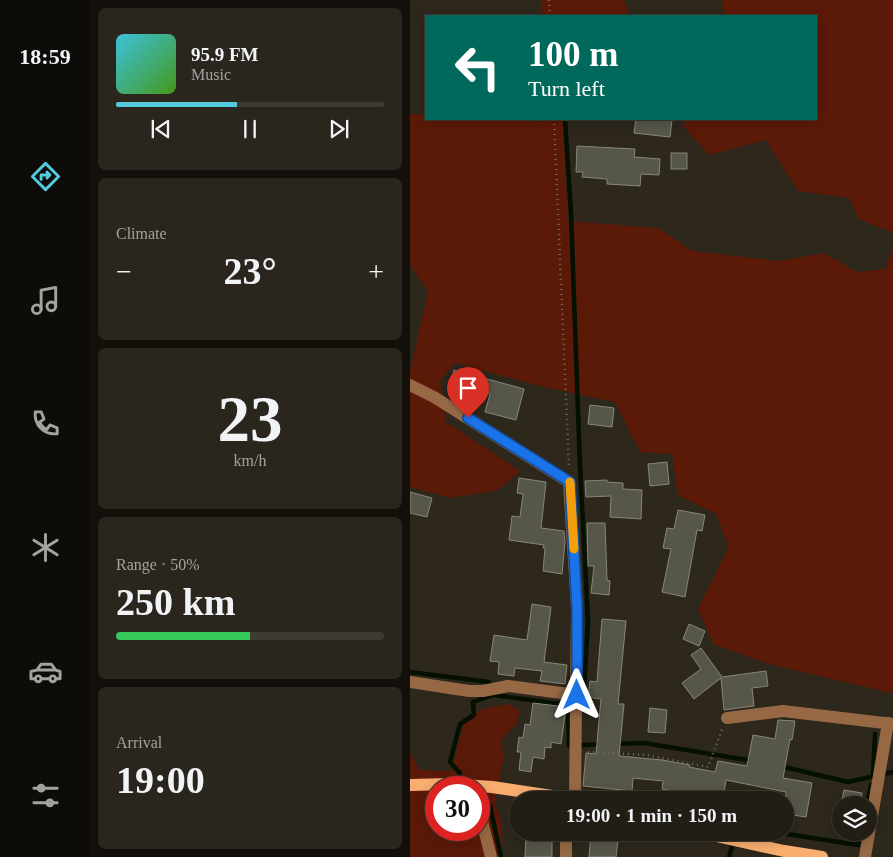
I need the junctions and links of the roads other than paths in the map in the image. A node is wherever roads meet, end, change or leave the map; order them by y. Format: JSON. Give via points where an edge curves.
{"nodes":[{"id":1,"x":410,"y":386,"type":"edge"},
{"id":2,"x":410,"y":682,"type":"edge"},
{"id":3,"x":577,"y":703,"type":"junction"},
{"id":4,"x":727,"y":718,"type":"road end"},
{"id":5,"x":891,"y":723,"type":"edge"},
{"id":6,"x":425,"y":785,"type":"edge"},
{"id":7,"x":410,"y":786,"type":"edge"},
{"id":8,"x":490,"y":788,"type":"edge"},
{"id":9,"x":513,"y":791,"type":"edge"},
{"id":10,"x":577,"y":791,"type":"edge"},
{"id":11,"x":487,"y":841,"type":"edge"},
{"id":12,"x":566,"y":841,"type":"edge"},
{"id":13,"x":738,"y":841,"type":"edge"},
{"id":14,"x":491,"y":857,"type":"edge"},
{"id":15,"x":566,"y":857,"type":"edge"},
{"id":16,"x":822,"y":857,"type":"edge"},
{"id":17,"x":865,"y":857,"type":"edge"}],
"edges":[{"from":1,"to":3,"type":"street","via":[[434,397],[570,482],[577,608]]},
{"from":2,"to":3,"type":"street","via":[[469,691],[508,686]]},
{"from":3,"to":10,"type":"street"},
{"from":4,"to":5,"type":"street","via":[[783,711]]},
{"from":5,"to":17,"type":"street"},
{"from":6,"to":7,"type":"main road"},
{"from":8,"to":9,"type":"main road"},
{"from":11,"to":14,"type":"street"},
{"from":12,"to":15,"type":"street"},
{"from":13,"to":16,"type":"main road"}]}
